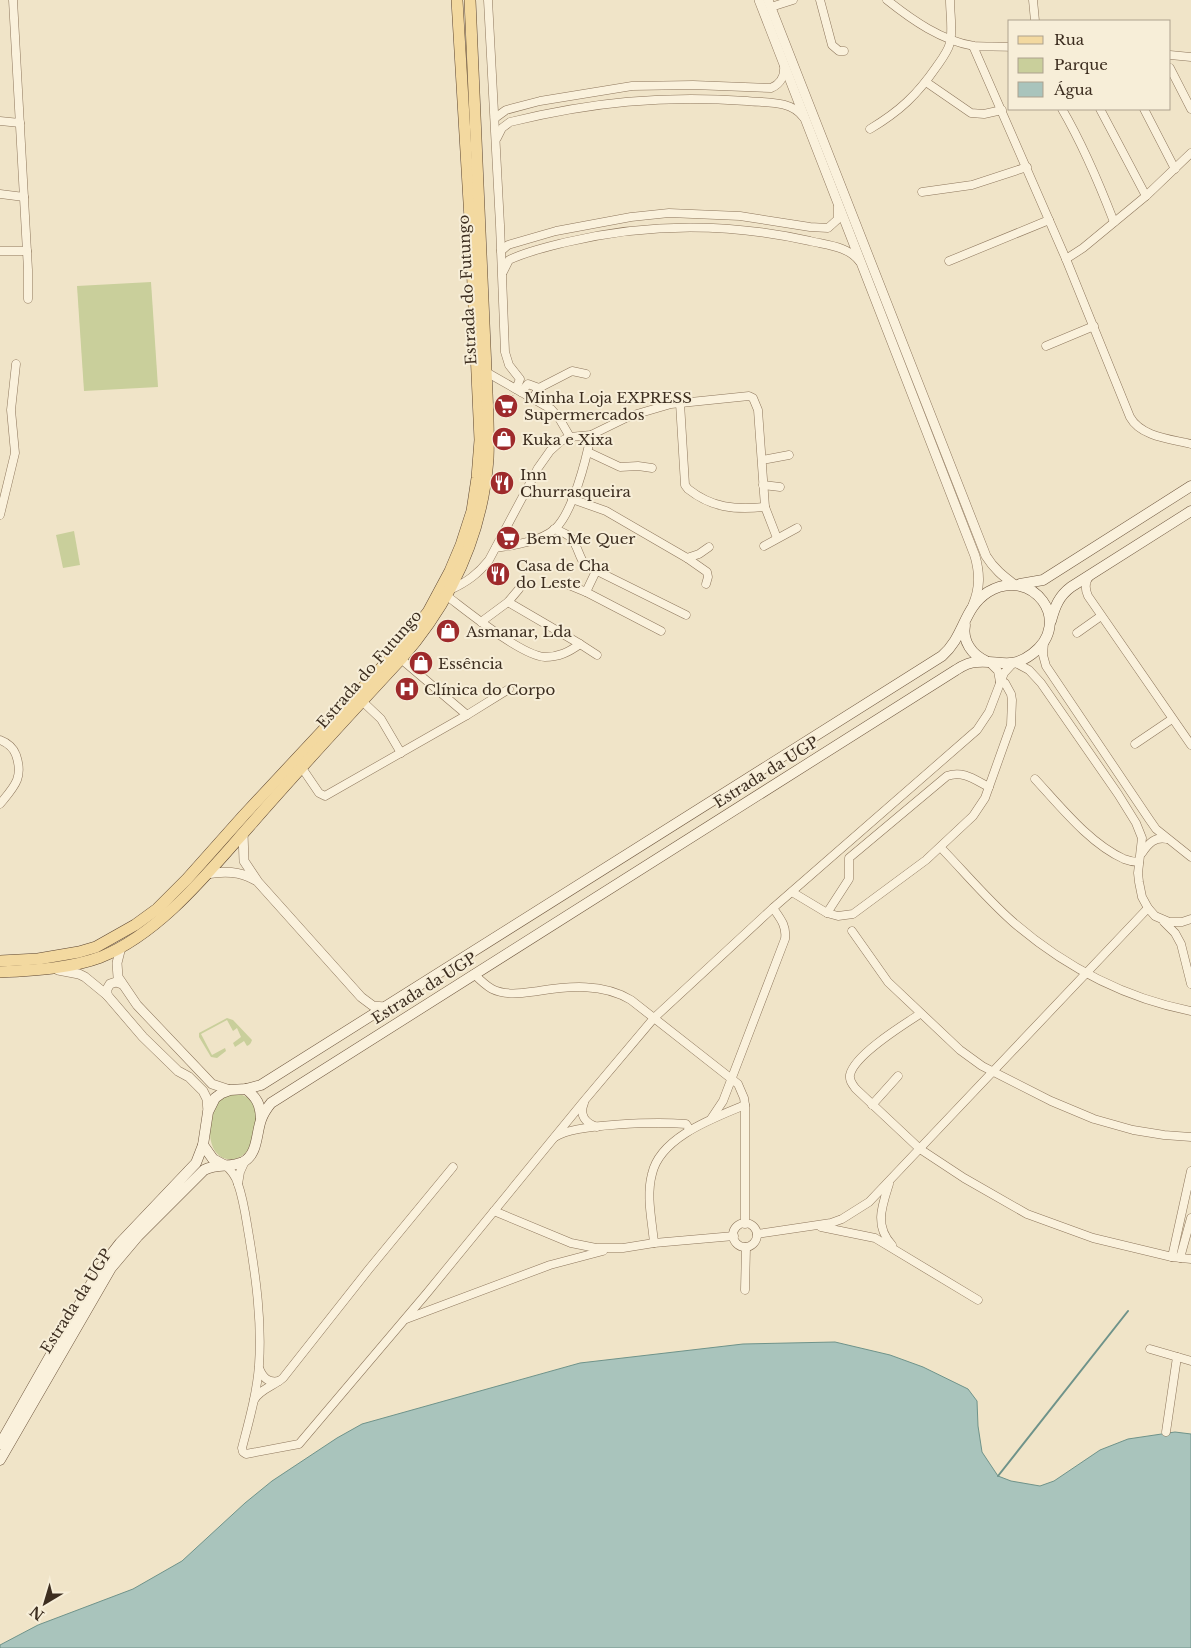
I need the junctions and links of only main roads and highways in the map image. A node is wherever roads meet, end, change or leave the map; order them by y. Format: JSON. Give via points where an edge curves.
{"nodes":[{"id":1,"x":470,"y":0,"type":"edge"},
{"id":2,"x":458,"y":4,"type":"edge"},
{"id":3,"x":1191,"y":486,"type":"edge"},
{"id":4,"x":1191,"y":511,"type":"edge"},
{"id":5,"x":1015,"y":585,"type":"junction"},
{"id":6,"x":965,"y":622,"type":"junction"},
{"id":7,"x":1050,"y":629,"type":"junction"},
{"id":8,"x":989,"y":662,"type":"junction"},
{"id":9,"x":0,"y":961,"type":"edge"},
{"id":10,"x":0,"y":972,"type":"edge"},
{"id":11,"x":246,"y":1090,"type":"junction"},
{"id":12,"x":261,"y":1119,"type":"junction"},
{"id":13,"x":203,"y":1145,"type":"junction"},
{"id":14,"x":225,"y":1165,"type":"junction"},
{"id":15,"x":0,"y":1444,"type":"edge"},
{"id":16,"x":0,"y":1460,"type":"edge"}],
"edges":[{"from":1,"to":10,"type":"main road","name":"Estrada do Futungo","via":[[488,456],[482,498],[469,547],[449,593],[418,640],[244,833],[164,916],[121,946],[84,962],[42,970]]},
{"from":2,"to":9,"type":"main road","name":"Estrada do Futungo","via":[[480,440],[472,511],[450,571],[428,612],[396,652],[157,909],[96,947],[38,958]]},
{"from":3,"to":5,"type":"main road","via":[[1043,580]]},
{"from":4,"to":7,"type":"main road","name":"Estrada da UGP","via":[[1065,592],[1056,604]]},
{"from":5,"to":6,"type":"main road","via":[[1003,586],[982,597]]},
{"from":5,"to":7,"type":"main road","via":[[1041,598],[1048,610]]},
{"from":6,"to":8,"type":"main road","via":[[967,643],[974,653]]},
{"from":6,"to":11,"type":"main road","via":[[955,642],[942,656],[261,1085]]},
{"from":7,"to":8,"type":"main road","name":"Estrada da UGP","via":[[1044,642],[1029,656],[1014,662]]},
{"from":8,"to":12,"type":"main road","name":"Estrada da UGP","via":[[972,663],[956,670],[284,1094],[271,1103]]},
{"from":11,"to":12,"type":"main road","via":[[259,1103]]},
{"from":11,"to":13,"type":"main road","via":[[230,1090],[215,1098],[208,1112]]},
{"from":12,"to":14,"type":"main road","name":"Estrada da UGP","via":[[255,1147],[245,1161]]},
{"from":13,"to":14,"type":"main road","via":[[213,1159]]},
{"from":13,"to":15,"type":"main road","name":"Estrada da UGP","via":[[192,1168],[120,1243],[99,1270]]},
{"from":14,"to":16,"type":"main road","name":"Estrada da UGP","via":[[211,1167],[200,1174],[119,1257]]}]}
